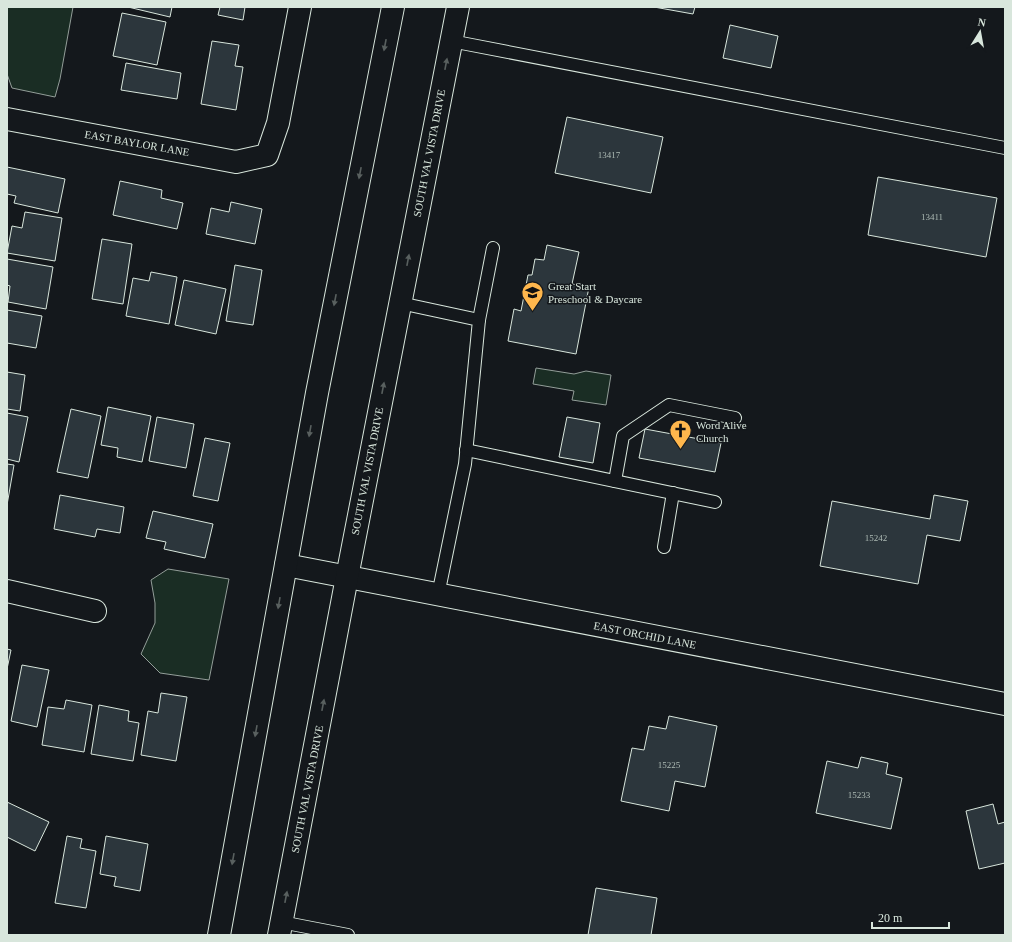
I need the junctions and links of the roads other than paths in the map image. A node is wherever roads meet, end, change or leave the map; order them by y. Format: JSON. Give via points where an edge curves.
{"nodes":[{"id":1,"x":300,"y":7,"type":"edge"},
{"id":2,"x":393,"y":7,"type":"edge"},
{"id":3,"x":458,"y":7,"type":"edge"},
{"id":4,"x":451,"y":41,"type":"junction"},
{"id":5,"x":7,"y":119,"type":"edge"},
{"id":6,"x":1005,"y":148,"type":"edge"},
{"id":7,"x":493,"y":248,"type":"dead end"},
{"id":8,"x":400,"y":303,"type":"junction"},
{"id":9,"x":479,"y":320,"type":"junction"},
{"id":10,"x":735,"y":418,"type":"dead end"},
{"id":11,"x":466,"y":450,"type":"junction"},
{"id":12,"x":614,"y":481,"type":"junction"},
{"id":13,"x":673,"y":493,"type":"junction"},
{"id":14,"x":715,"y":502,"type":"dead end"},
{"id":15,"x":664,"y":547,"type":"dead end"},
{"id":16,"x":286,"y":565,"type":"junction"},
{"id":17,"x":347,"y":577,"type":"junction"},
{"id":18,"x":7,"y":591,"type":"edge"},
{"id":19,"x":438,"y":595,"type":"junction"},
{"id":20,"x":95,"y":611,"type":"dead end"},
{"id":21,"x":1005,"y":704,"type":"edge"},
{"id":22,"x":280,"y":929,"type":"edge"},
{"id":23,"x":219,"y":935,"type":"edge"},
{"id":24,"x":348,"y":935,"type":"edge"}],
"edges":[{"from":1,"to":5,"type":"main road","name":"EAST BAYLOR LANE","via":[[278,123],[267,155],[236,162]]},
{"from":2,"to":16,"type":"main road","one_way":true},
{"from":3,"to":4,"type":"main road","name":"SOUTH VAL VISTA DRIVE"},
{"from":4,"to":6,"type":"lane"},
{"from":8,"to":4,"type":"main road","name":"SOUTH VAL VISTA DRIVE","one_way":true},
{"from":7,"to":9,"type":"lane"},
{"from":8,"to":9,"type":"lane"},
{"from":17,"to":8,"type":"main road","name":"SOUTH VAL VISTA DRIVE","one_way":true},
{"from":9,"to":11,"type":"lane"},
{"from":10,"to":12,"type":"lane","via":[[668,405],[623,436]]},
{"from":11,"to":12,"type":"lane"},
{"from":11,"to":19,"type":"lane"},
{"from":12,"to":13,"type":"lane"},
{"from":13,"to":14,"type":"lane"},
{"from":13,"to":15,"type":"lane"},
{"from":16,"to":17,"type":"main road","name":"EAST ORCHID LANE"},
{"from":16,"to":23,"type":"main road","one_way":true},
{"from":17,"to":19,"type":"main road","name":"EAST ORCHID LANE"},
{"from":22,"to":17,"type":"main road","name":"SOUTH VAL VISTA DRIVE","one_way":true},
{"from":18,"to":20,"type":"main road"},
{"from":19,"to":21,"type":"main road","name":"EAST ORCHID LANE"},
{"from":22,"to":24,"type":"lane"}]}
